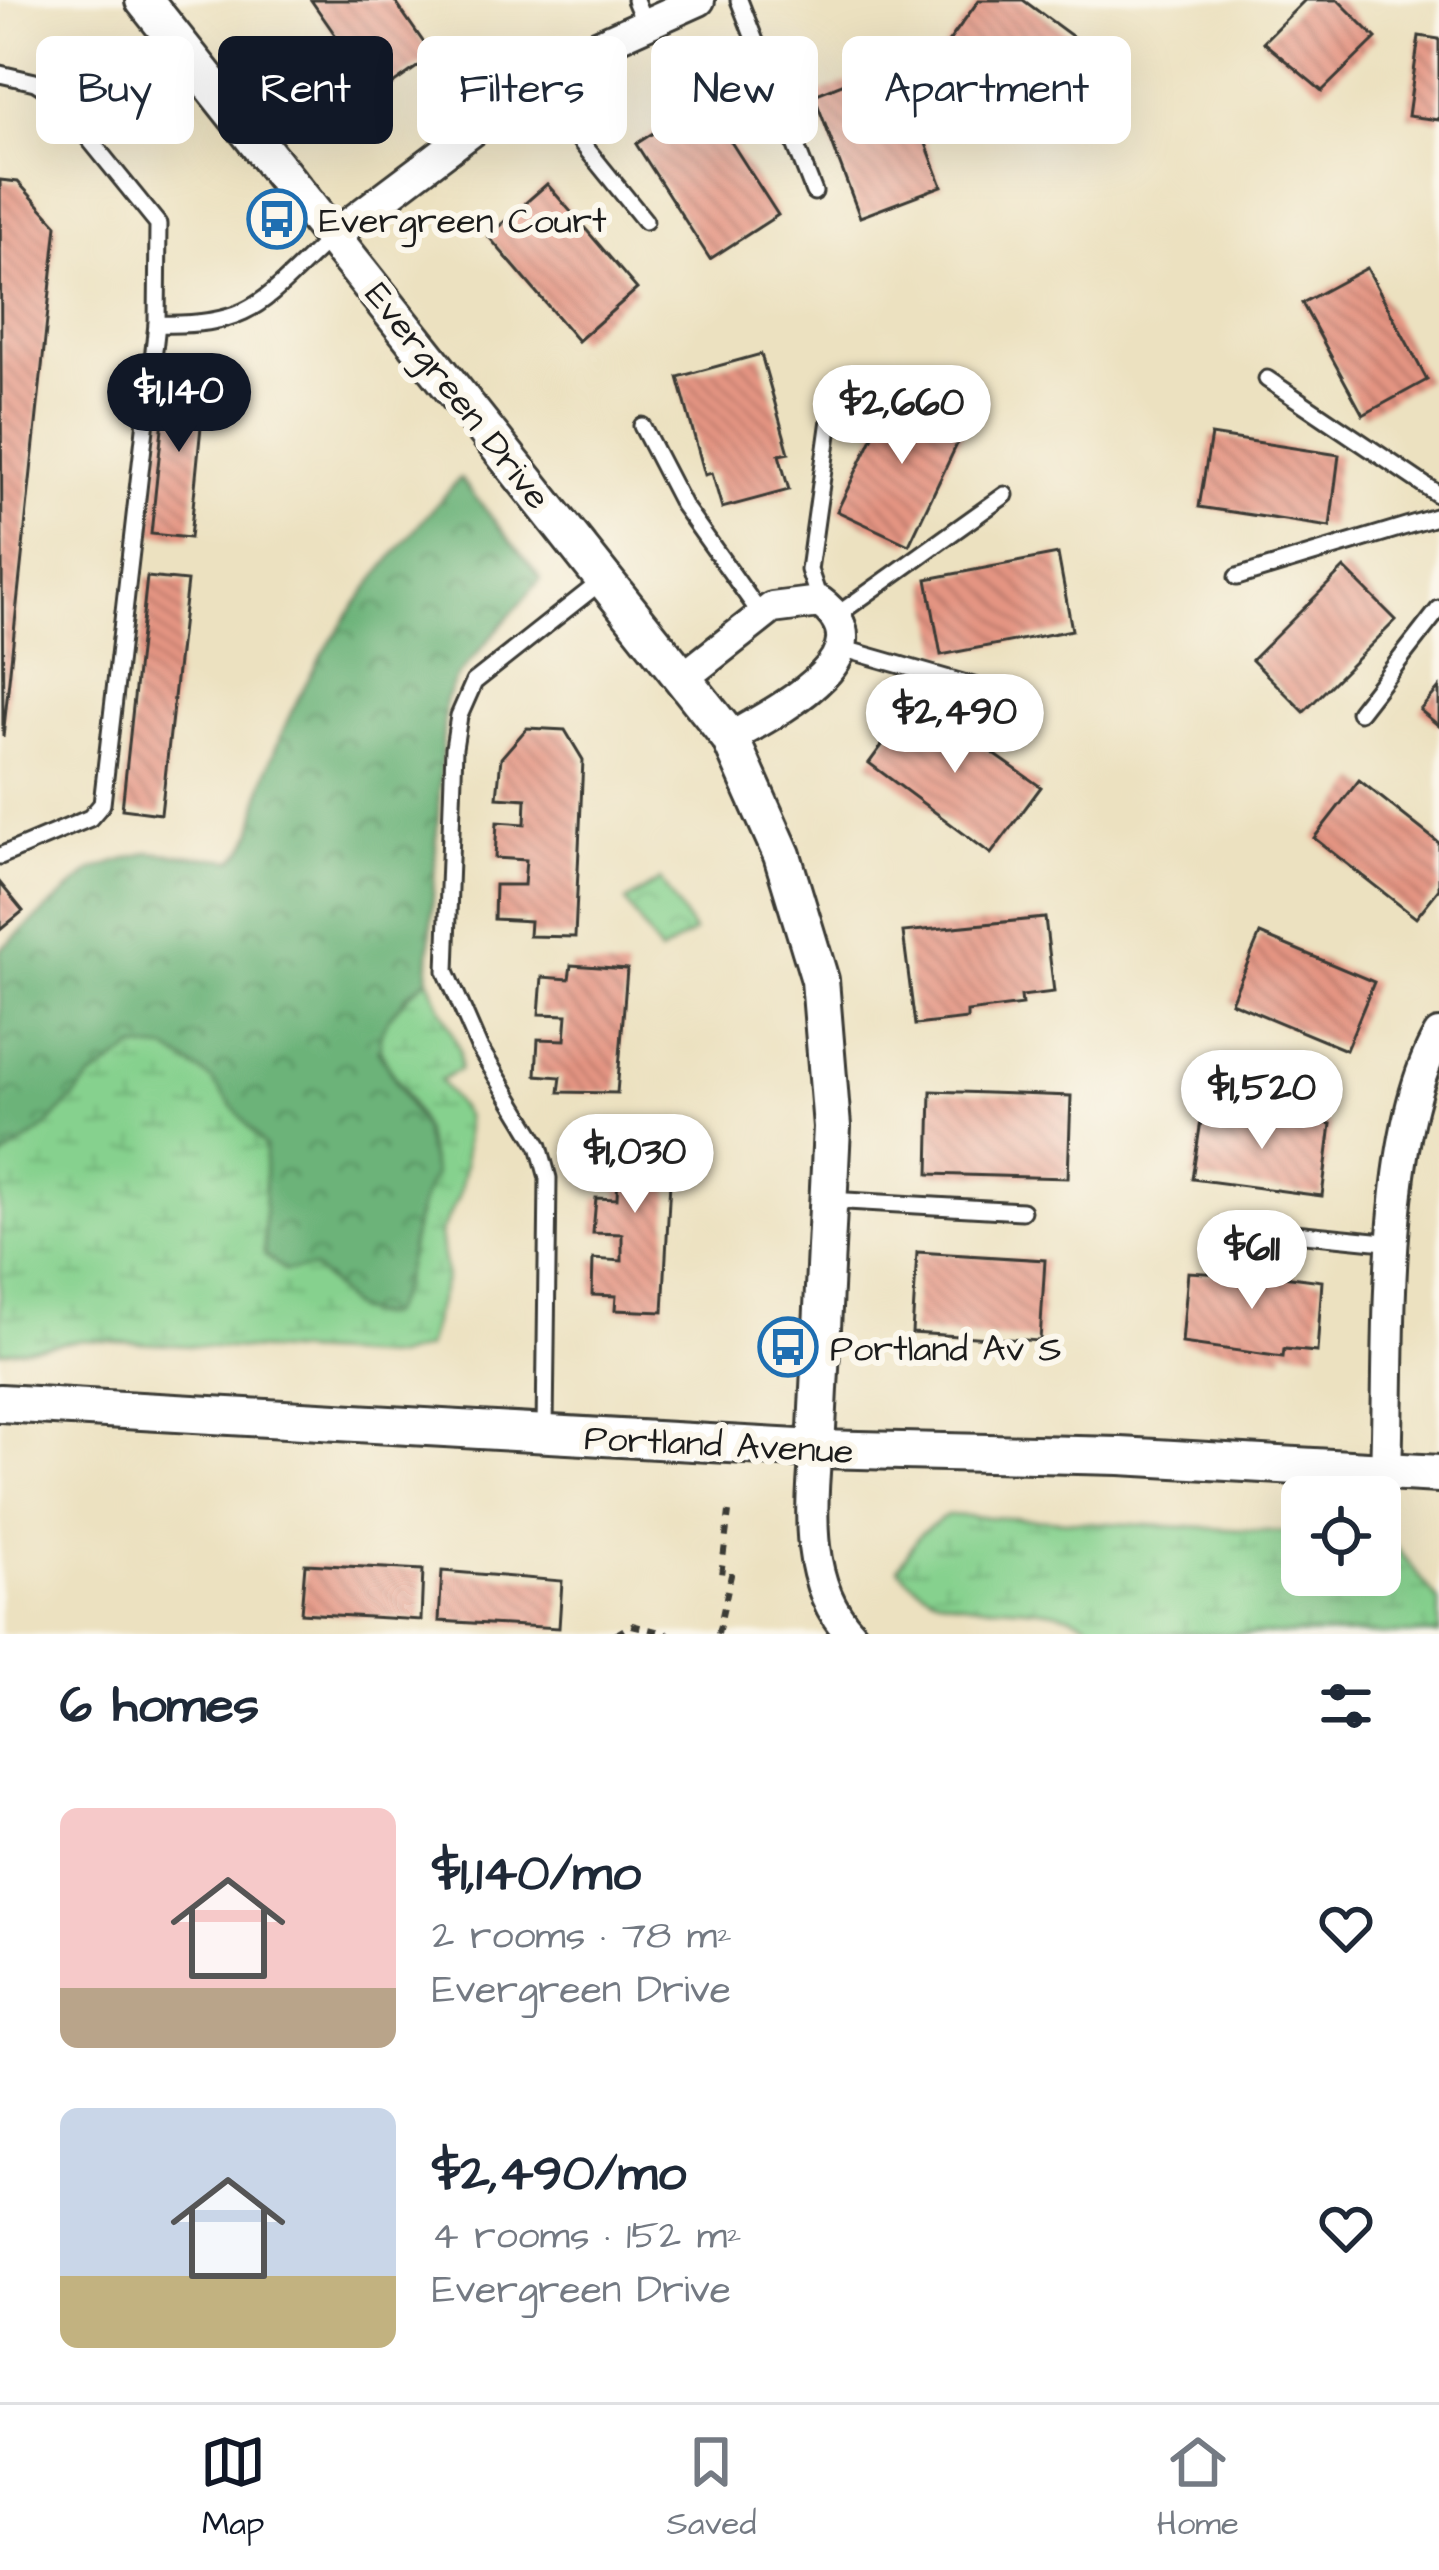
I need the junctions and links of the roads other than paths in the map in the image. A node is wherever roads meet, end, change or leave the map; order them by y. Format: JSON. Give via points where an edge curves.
{"nodes":[{"id":1,"x":145,"y":0,"type":"edge"},
{"id":2,"x":699,"y":0,"type":"edge"},
{"id":3,"x":739,"y":0,"type":"edge"},
{"id":4,"x":640,"y":12,"type":"edge"},
{"id":5,"x":603,"y":36,"type":"edge"},
{"id":6,"x":0,"y":74,"type":"edge"},
{"id":7,"x":456,"y":144,"type":"edge"},
{"id":8,"x":582,"y":144,"type":"edge"},
{"id":9,"x":814,"y":192,"type":"dead end"},
{"id":10,"x":645,"y":221,"type":"dead end"},
{"id":11,"x":334,"y":236,"type":"junction"},
{"id":12,"x":157,"y":324,"type":"junction"},
{"id":13,"x":1267,"y":380,"type":"dead end"},
{"id":14,"x":833,"y":398,"type":"dead end"},
{"id":15,"x":642,"y":426,"type":"dead end"},
{"id":16,"x":1439,"y":495,"type":"edge"},
{"id":17,"x":1005,"y":496,"type":"dead end"},
{"id":18,"x":1439,"y":516,"type":"edge"},
{"id":19,"x":1237,"y":577,"type":"dead end"},
{"id":20,"x":604,"y":579,"type":"junction"},
{"id":21,"x":1439,"y":608,"type":"edge"},
{"id":22,"x":829,"y":609,"type":"junction"},
{"id":23,"x":762,"y":616,"type":"junction"},
{"id":24,"x":841,"y":648,"type":"junction"},
{"id":25,"x":683,"y":678,"type":"junction"},
{"id":26,"x":1359,"y":712,"type":"dead end"},
{"id":27,"x":1002,"y":724,"type":"dead end"},
{"id":28,"x":730,"y":738,"type":"junction"},
{"id":29,"x":0,"y":856,"type":"edge"},
{"id":30,"x":1439,"y":1035,"type":"edge"},
{"id":31,"x":829,"y":1200,"type":"junction"},
{"id":32,"x":1022,"y":1210,"type":"dead end"},
{"id":33,"x":1226,"y":1226,"type":"dead end"},
{"id":34,"x":1394,"y":1243,"type":"junction"},
{"id":35,"x":0,"y":1402,"type":"edge"},
{"id":36,"x":544,"y":1434,"type":"junction"},
{"id":37,"x":816,"y":1449,"type":"junction"},
{"id":38,"x":1386,"y":1470,"type":"junction"},
{"id":39,"x":1439,"y":1474,"type":"edge"},
{"id":40,"x":851,"y":1634,"type":"edge"}],
"edges":[{"from":1,"to":11,"type":"street","name":"Evergreen Drive"},
{"from":2,"to":4,"type":"street"},
{"from":3,"to":9,"type":"lane"},
{"from":4,"to":5,"type":"street"},
{"from":6,"to":12,"type":"lane","via":[[52,92],[147,205],[160,239]]},
{"from":7,"to":11,"type":"street"},
{"from":8,"to":10,"type":"lane"},
{"from":11,"to":12,"type":"lane","via":[[233,320]]},
{"from":11,"to":20,"type":"street","name":"Evergreen Drive"},
{"from":12,"to":29,"type":"lane","via":[[102,803],[90,818]]},
{"from":13,"to":16,"type":"lane"},
{"from":14,"to":22,"type":"lane","via":[[809,570]]},
{"from":15,"to":23,"type":"lane","via":[[682,506]]},
{"from":17,"to":22,"type":"lane"},
{"from":18,"to":19,"type":"lane"},
{"from":20,"to":25,"type":"street","name":"Evergreen Drive"},
{"from":20,"to":36,"type":"lane","via":[[474,682],[454,748],[446,970],[479,1047],[539,1146],[548,1178]]},
{"from":21,"to":26,"type":"lane"},
{"from":22,"to":23,"type":"street","via":[[772,608]]},
{"from":22,"to":24,"type":"street","via":[[844,637]]},
{"from":23,"to":25,"type":"street"},
{"from":24,"to":27,"type":"lane","via":[[1026,701]]},
{"from":24,"to":28,"type":"street","via":[[798,698]]},
{"from":25,"to":28,"type":"street","name":"Evergreen Drive"},
{"from":28,"to":31,"type":"street","name":"Evergreen Drive","via":[[782,855],[820,980],[832,1126]]},
{"from":30,"to":34,"type":"street","via":[[1397,1179]]},
{"from":31,"to":32,"type":"lane"},
{"from":31,"to":37,"type":"street","name":"Evergreen Drive"},
{"from":33,"to":34,"type":"lane"},
{"from":34,"to":38,"type":"street"},
{"from":35,"to":36,"type":"street","name":"Portland Avenue"},
{"from":36,"to":37,"type":"street","name":"Portland Avenue"},
{"from":37,"to":38,"type":"street","name":"Portland Avenue"},
{"from":37,"to":40,"type":"street","via":[[810,1513],[819,1575]]},
{"from":38,"to":39,"type":"street","name":"Portland Avenue"}]}
